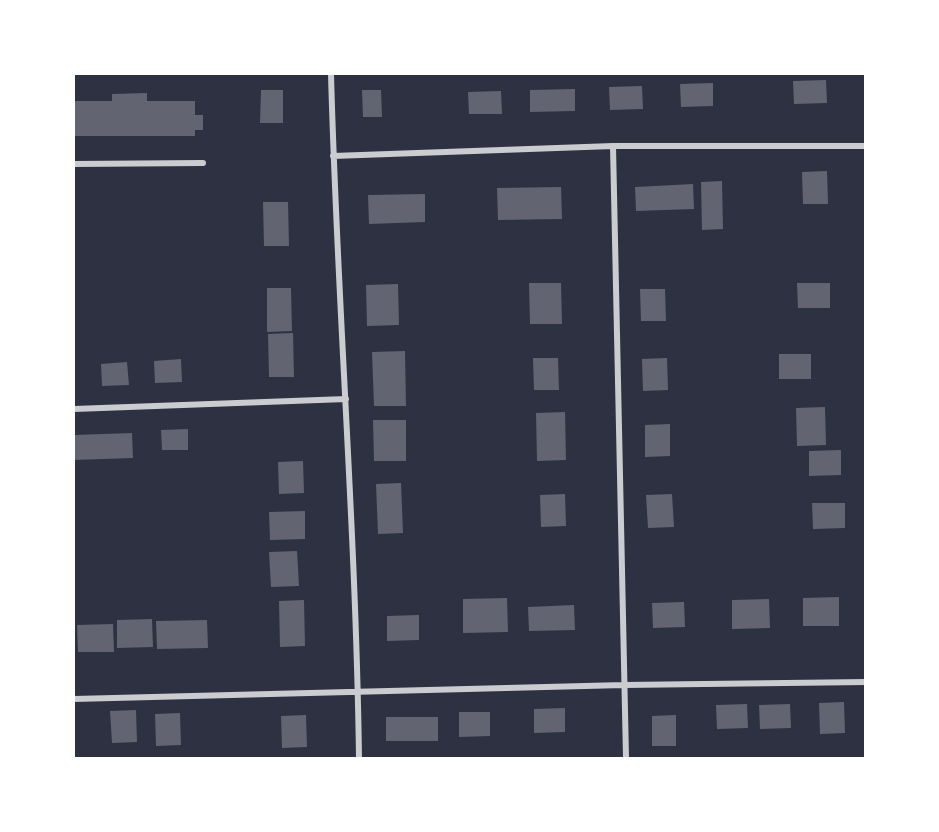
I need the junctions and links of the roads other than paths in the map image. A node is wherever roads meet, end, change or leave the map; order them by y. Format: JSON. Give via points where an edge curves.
{"nodes":[{"id":1,"x":331,"y":74,"type":"edge"},
{"id":2,"x":613,"y":146,"type":"junction"},
{"id":3,"x":866,"y":146,"type":"edge"},
{"id":4,"x":333,"y":156,"type":"junction"},
{"id":5,"x":203,"y":163,"type":"dead end"},
{"id":6,"x":74,"y":164,"type":"edge"},
{"id":7,"x":346,"y":399,"type":"junction"},
{"id":8,"x":74,"y":409,"type":"edge"},
{"id":9,"x":866,"y":682,"type":"edge"},
{"id":10,"x":624,"y":685,"type":"junction"},
{"id":11,"x":358,"y":692,"type":"junction"},
{"id":12,"x":74,"y":699,"type":"edge"},
{"id":13,"x":359,"y":759,"type":"edge"},
{"id":14,"x":626,"y":759,"type":"edge"}],
"edges":[{"from":1,"to":4,"type":"street"},
{"from":2,"to":3,"type":"street"},
{"from":2,"to":4,"type":"street"},
{"from":2,"to":10,"type":"street"},
{"from":4,"to":7,"type":"street"},
{"from":5,"to":6,"type":"street"},
{"from":7,"to":8,"type":"street"},
{"from":7,"to":11,"type":"street"},
{"from":9,"to":10,"type":"street"},
{"from":10,"to":11,"type":"street"},
{"from":10,"to":14,"type":"street"},
{"from":11,"to":12,"type":"street"},
{"from":11,"to":13,"type":"street"}]}
